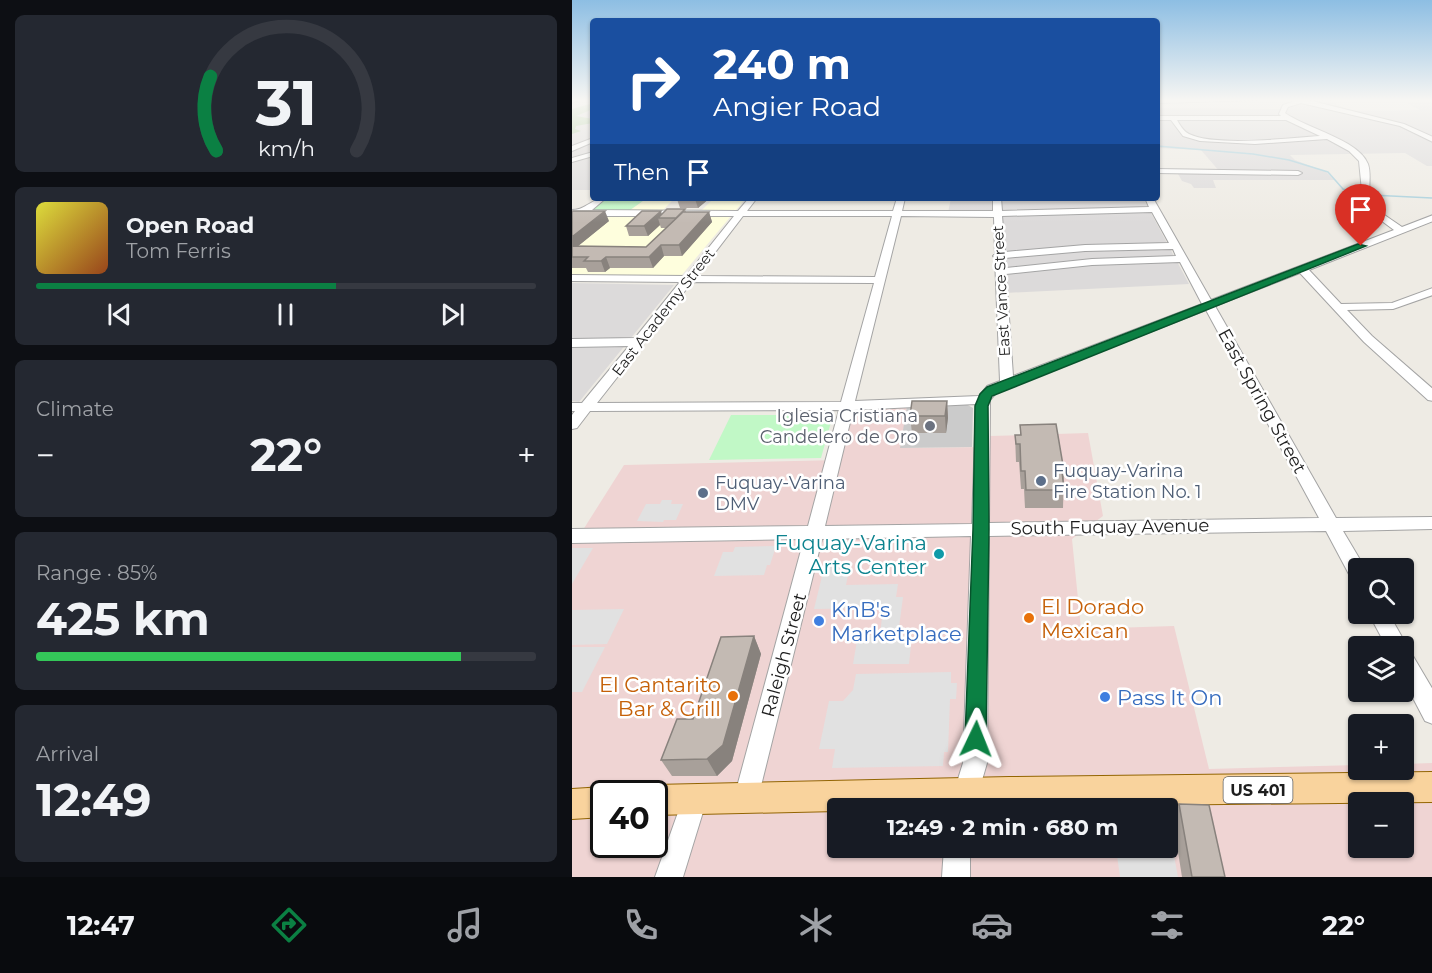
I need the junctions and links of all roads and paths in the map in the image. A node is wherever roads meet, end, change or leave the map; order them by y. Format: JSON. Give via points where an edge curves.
{"nodes":[{"id":1,"x":1333,"y":141,"type":"edge"},
{"id":2,"x":590,"y":146,"type":"edge"},
{"id":3,"x":572,"y":149,"type":"edge"},
{"id":4,"x":590,"y":155,"type":"edge"},
{"id":5,"x":572,"y":160,"type":"edge"},
{"id":6,"x":1160,"y":171,"type":"edge"},
{"id":7,"x":1298,"y":173,"type":"dead end"},
{"id":8,"x":598,"y":201,"type":"edge"},
{"id":9,"x":751,"y":201,"type":"edge"},
{"id":10,"x":900,"y":201,"type":"edge"},
{"id":11,"x":997,"y":201,"type":"edge"},
{"id":12,"x":1153,"y":204,"type":"edge"},
{"id":13,"x":572,"y":213,"type":"edge"},
{"id":14,"x":584,"y":213,"type":"junction"},
{"id":15,"x":741,"y":213,"type":"junction"},
{"id":16,"x":897,"y":213,"type":"junction"},
{"id":17,"x":997,"y":214,"type":"junction"},
{"id":18,"x":1433,"y":218,"type":"edge"},
{"id":19,"x":1401,"y":230,"type":"junction"},
{"id":20,"x":1177,"y":246,"type":"junction"},
{"id":21,"x":998,"y":256,"type":"junction"},
{"id":22,"x":1185,"y":259,"type":"junction"},
{"id":23,"x":1302,"y":269,"type":"junction"},
{"id":24,"x":1000,"y":272,"type":"junction"},
{"id":25,"x":572,"y":278,"type":"edge"},
{"id":26,"x":687,"y":280,"type":"junction"},
{"id":27,"x":880,"y":280,"type":"junction"},
{"id":28,"x":1433,"y":291,"type":"edge"},
{"id":29,"x":1209,"y":306,"type":"junction"},
{"id":30,"x":1340,"y":307,"type":"junction"},
{"id":31,"x":638,"y":342,"type":"junction"},
{"id":32,"x":572,"y":343,"type":"edge"},
{"id":33,"x":1007,"y":384,"type":"junction"},
{"id":34,"x":1433,"y":397,"type":"edge"},
{"id":35,"x":983,"y":400,"type":"junction"},
{"id":36,"x":847,"y":406,"type":"junction"},
{"id":37,"x":579,"y":407,"type":"edge"},
{"id":38,"x":572,"y":425,"type":"edge"},
{"id":39,"x":1433,"y":523,"type":"edge"},
{"id":40,"x":1332,"y":524,"type":"junction"},
{"id":41,"x":981,"y":529,"type":"junction"},
{"id":42,"x":815,"y":531,"type":"junction"},
{"id":43,"x":572,"y":536,"type":"edge"},
{"id":44,"x":1350,"y":558,"type":"edge"},
{"id":45,"x":1414,"y":678,"type":"edge"},
{"id":46,"x":1433,"y":713,"type":"edge"},
{"id":47,"x":1433,"y":787,"type":"edge"},
{"id":48,"x":746,"y":798,"type":"junction"},
{"id":49,"x":965,"y":798,"type":"edge"},
{"id":50,"x":1064,"y":798,"type":"edge"},
{"id":51,"x":695,"y":799,"type":"junction"},
{"id":52,"x":827,"y":799,"type":"edge"},
{"id":53,"x":668,"y":800,"type":"edge"},
{"id":54,"x":590,"y":803,"type":"edge"},
{"id":55,"x":572,"y":804,"type":"edge"},
{"id":56,"x":957,"y":858,"type":"edge"},
{"id":57,"x":669,"y":877,"type":"edge"},
{"id":58,"x":956,"y":877,"type":"edge"}],
"edges":[{"from":1,"to":19,"type":"street","via":[[1362,159],[1365,196]]},
{"from":2,"to":3,"type":"street"},
{"from":4,"to":5,"type":"street"},
{"from":6,"to":7,"type":"street"},
{"from":8,"to":14,"type":"street"},
{"from":9,"to":15,"type":"street","name":"East Academy Street"},
{"from":10,"to":16,"type":"street","name":"Raleigh Street"},
{"from":11,"to":17,"type":"street","name":"East Vance Street"},
{"from":12,"to":17,"type":"street"},
{"from":12,"to":20,"type":"street","name":"East Spring Street"},
{"from":13,"to":14,"type":"street"},
{"from":14,"to":15,"type":"street"},
{"from":15,"to":16,"type":"street"},
{"from":15,"to":26,"type":"street","name":"East Academy Street"},
{"from":16,"to":17,"type":"street"},
{"from":16,"to":27,"type":"street","name":"Raleigh Street"},
{"from":17,"to":21,"type":"street","name":"East Vance Street"},
{"from":18,"to":19,"type":"street"},
{"from":19,"to":23,"type":"street"},
{"from":20,"to":21,"type":"street","via":[[1085,248]]},
{"from":20,"to":22,"type":"street","name":"East Spring Street"},
{"from":21,"to":24,"type":"street","name":"East Vance Street"},
{"from":22,"to":24,"type":"street","via":[[1091,262]]},
{"from":22,"to":29,"type":"street","name":"East Spring Street"},
{"from":23,"to":29,"type":"street"},
{"from":23,"to":30,"type":"street"},
{"from":24,"to":33,"type":"street","name":"East Vance Street"},
{"from":25,"to":26,"type":"street"},
{"from":26,"to":27,"type":"street"},
{"from":26,"to":31,"type":"street","name":"East Academy Street"},
{"from":27,"to":36,"type":"street","name":"Raleigh Street"},
{"from":28,"to":30,"type":"street","via":[[1393,306]]},
{"from":29,"to":33,"type":"street"},
{"from":29,"to":40,"type":"street","name":"East Spring Street"},
{"from":30,"to":34,"type":"street","via":[[1368,339]]},
{"from":31,"to":32,"type":"street"},
{"from":31,"to":37,"type":"street","name":"East Academy Street"},
{"from":33,"to":35,"type":"street","via":[[992,389]]},
{"from":35,"to":36,"type":"street"},
{"from":35,"to":41,"type":"street"},
{"from":36,"to":37,"type":"street"},
{"from":36,"to":42,"type":"street","name":"Raleigh Street"},
{"from":37,"to":38,"type":"street","name":"East Academy Street"},
{"from":39,"to":40,"type":"street","name":"South Fuquay Avenue"},
{"from":40,"to":41,"type":"street","name":"South Fuquay Avenue"},
{"from":40,"to":44,"type":"street","name":"East Spring Street"},
{"from":41,"to":42,"type":"street","name":"South Fuquay Avenue"},
{"from":41,"to":49,"type":"street","via":[[975,763]]},
{"from":42,"to":43,"type":"street","name":"South Fuquay Avenue"},
{"from":42,"to":48,"type":"street","name":"Raleigh Street"},
{"from":45,"to":46,"type":"street"},
{"from":47,"to":50,"type":"main road","number":"US 401"},
{"from":48,"to":51,"type":"main road","number":"US 401"},
{"from":48,"to":52,"type":"main road","number":"US 401"},
{"from":51,"to":53,"type":"main road","number":"US 401"},
{"from":51,"to":57,"type":"street"},
{"from":54,"to":55,"type":"main road"},
{"from":56,"to":58,"type":"street"}]}
